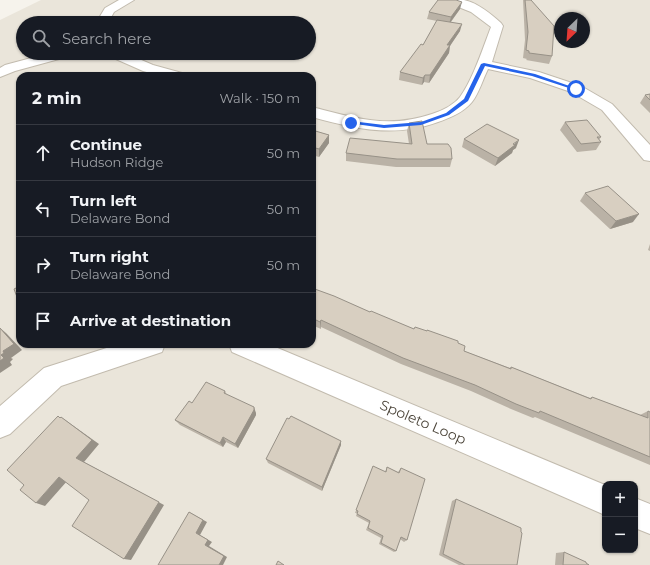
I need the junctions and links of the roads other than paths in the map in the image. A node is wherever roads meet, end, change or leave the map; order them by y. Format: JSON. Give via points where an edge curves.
{"nodes":[{"id":1,"x":128,"y":0,"type":"edge"},
{"id":2,"x":450,"y":0,"type":"edge"},
{"id":3,"x":106,"y":16,"type":"edge"},
{"id":4,"x":39,"y":60,"type":"edge"},
{"id":5,"x":130,"y":60,"type":"edge"},
{"id":6,"x":484,"y":64,"type":"junction"},
{"id":7,"x":162,"y":72,"type":"edge"},
{"id":8,"x":0,"y":73,"type":"edge"},
{"id":9,"x":316,"y":113,"type":"edge"},
{"id":10,"x":650,"y":156,"type":"edge"},
{"id":11,"x":141,"y":348,"type":"edge"},
{"id":12,"x":250,"y":348,"type":"edge"},
{"id":13,"x":0,"y":424,"type":"edge"},
{"id":14,"x":602,"y":499,"type":"edge"},
{"id":15,"x":638,"y":514,"type":"edge"},
{"id":16,"x":650,"y":520,"type":"edge"}],
"edges":[{"from":1,"to":3,"type":"street","via":[[109,10]]},
{"from":2,"to":6,"type":"street","via":[[465,3],[484,14],[497,26]]},
{"from":4,"to":8,"type":"street"},
{"from":5,"to":7,"type":"street"},
{"from":6,"to":9,"type":"street","via":[[466,100],[447,114],[421,123],[384,127],[351,123]]},
{"from":6,"to":10,"type":"street","via":[[534,75],[576,89],[607,107]]},
{"from":11,"to":13,"type":"street","via":[[53,377]]},
{"from":12,"to":14,"type":"street","name":"Spoleto Loop"},
{"from":15,"to":16,"type":"street"}]}
